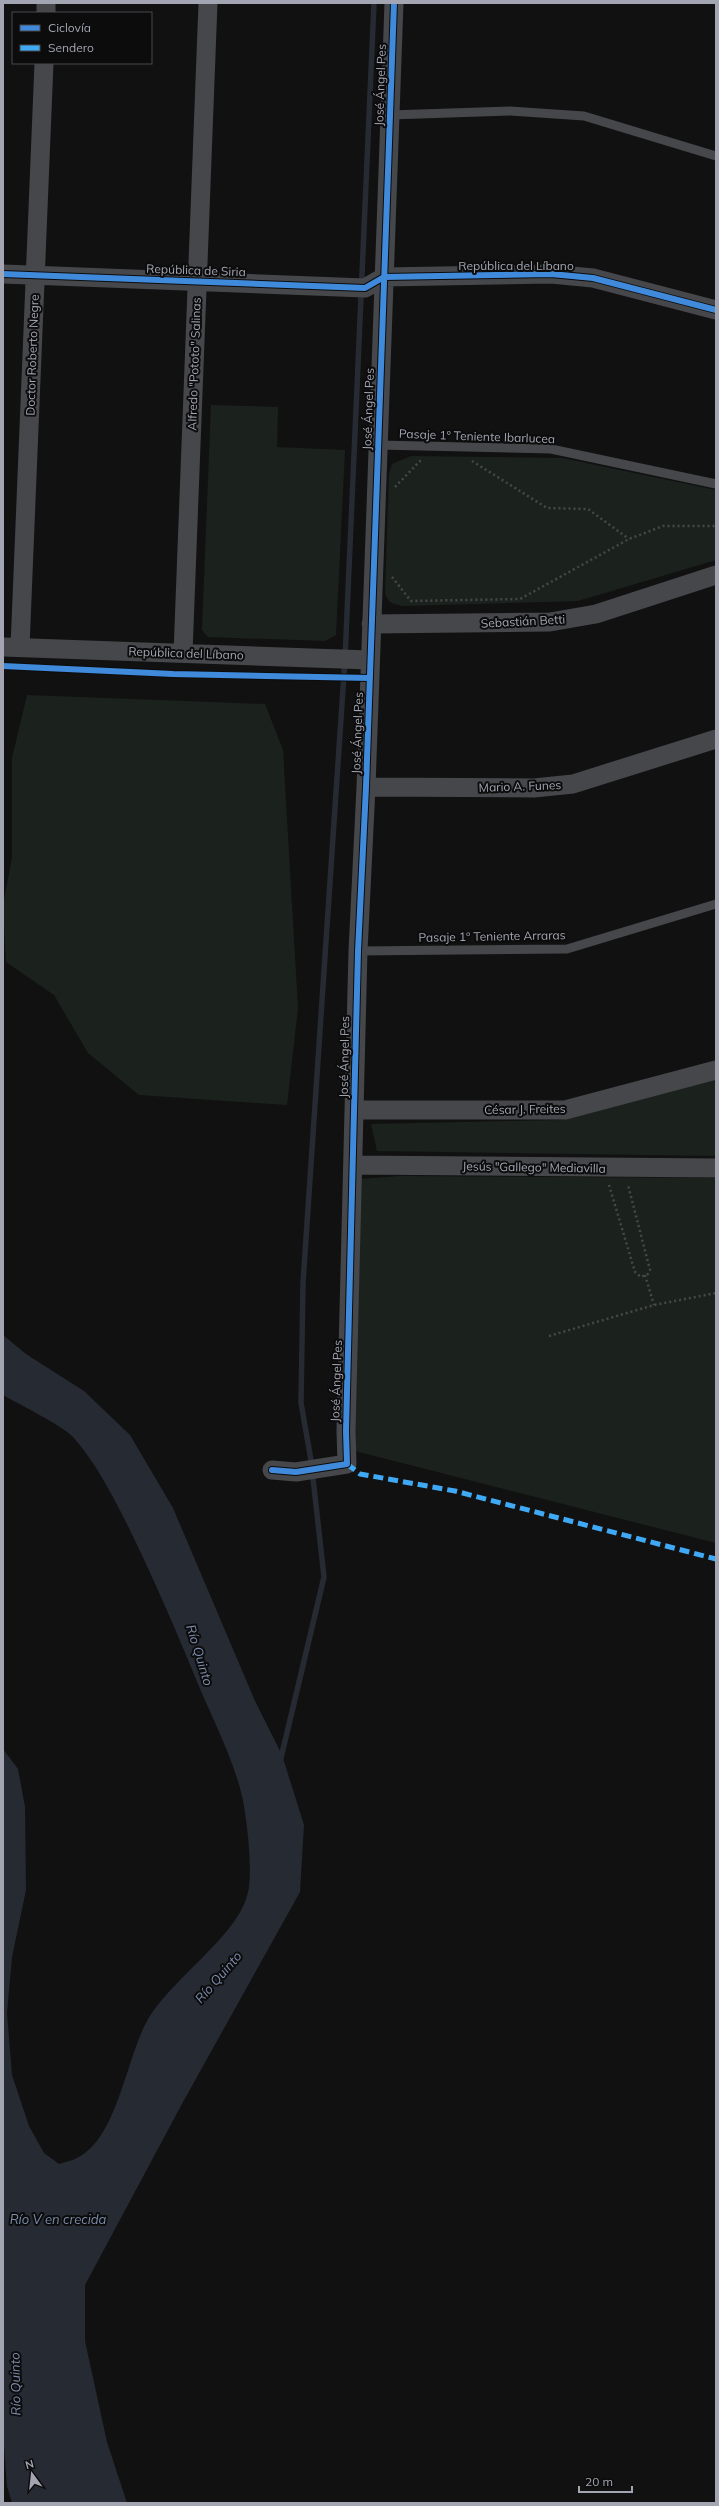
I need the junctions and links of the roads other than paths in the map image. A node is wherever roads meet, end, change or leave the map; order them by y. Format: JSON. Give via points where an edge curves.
{"nodes":[{"id":1,"x":208,"y":3,"type":"edge"},
{"id":2,"x":394,"y":3,"type":"edge"},
{"id":3,"x":44,"y":64,"type":"edge"},
{"id":4,"x":390,"y":115,"type":"junction"},
{"id":5,"x":716,"y":156,"type":"edge"},
{"id":6,"x":3,"y":274,"type":"edge"},
{"id":7,"x":35,"y":275,"type":"junction"},
{"id":8,"x":384,"y":277,"type":"junction"},
{"id":9,"x":197,"y":281,"type":"junction"},
{"id":10,"x":716,"y":310,"type":"edge"},
{"id":11,"x":378,"y":445,"type":"junction"},
{"id":12,"x":716,"y":484,"type":"edge"},
{"id":13,"x":716,"y":575,"type":"edge"},
{"id":14,"x":371,"y":624,"type":"junction"},
{"id":15,"x":12,"y":647,"type":"edge"},
{"id":16,"x":183,"y":653,"type":"junction"},
{"id":17,"x":370,"y":660,"type":"junction"},
{"id":18,"x":716,"y":739,"type":"edge"},
{"id":19,"x":366,"y":787,"type":"junction"},
{"id":20,"x":716,"y":904,"type":"edge"},
{"id":21,"x":358,"y":950,"type":"junction"},
{"id":22,"x":716,"y":1070,"type":"edge"},
{"id":23,"x":354,"y":1110,"type":"junction"},
{"id":24,"x":353,"y":1165,"type":"junction"},
{"id":25,"x":716,"y":1168,"type":"edge"},
{"id":26,"x":272,"y":1470,"type":"dead end"}],
"edges":[{"from":1,"to":9,"type":"street","name":"Alfredo \"Pototo\" Salinas"},
{"from":2,"to":4,"type":"street","name":"José Ángel Pes"},
{"from":3,"to":7,"type":"street","name":"Doctor Roberto Negre"},
{"from":4,"to":5,"type":"lane","via":[[510,111],[584,116]]},
{"from":4,"to":8,"type":"street","name":"José Ángel Pes"},
{"from":6,"to":7,"type":"street","name":"República de Siria"},
{"from":7,"to":9,"type":"street","name":"República de Siria"},
{"from":7,"to":15,"type":"street","name":"Doctor Roberto Negre"},
{"from":8,"to":9,"type":"street","name":"República de Siria","via":[[365,288]]},
{"from":8,"to":10,"type":"street","name":"República del Líbano","via":[[551,274],[593,278]]},
{"from":8,"to":11,"type":"street","name":"José Ángel Pes"},
{"from":9,"to":16,"type":"street","name":"Alfredo \"Pototo\" Salinas"},
{"from":11,"to":12,"type":"lane","name":"Pasaje 1º Teniente Ibarlucea","via":[[551,449]]},
{"from":11,"to":14,"type":"street","name":"José Ángel Pes"},
{"from":13,"to":14,"type":"street","name":"Sebastián Betti","via":[[596,614],[550,622]]},
{"from":14,"to":17,"type":"street","name":"José Ángel Pes"},
{"from":15,"to":16,"type":"street","name":"República del Líbano"},
{"from":16,"to":17,"type":"street","name":"República del Líbano"},
{"from":17,"to":19,"type":"street","name":"José Ángel Pes"},
{"from":18,"to":19,"type":"street","name":"Mario A. Funes","via":[[573,784],[534,788]]},
{"from":19,"to":21,"type":"street","name":"José Ángel Pes"},
{"from":20,"to":21,"type":"lane","name":"Pasaje 1º Teniente Arraras","via":[[567,949]]},
{"from":21,"to":23,"type":"street","name":"José Ángel Pes"},
{"from":22,"to":23,"type":"street","name":"César J. Freites","via":[[565,1110]]},
{"from":23,"to":24,"type":"street","name":"José Ángel Pes"},
{"from":24,"to":25,"type":"street","name":"Jesús \"Gallego\" Mediavilla"},
{"from":24,"to":26,"type":"street","name":"José Ángel Pes","via":[[346,1431],[341,1465],[296,1472]]}]}
